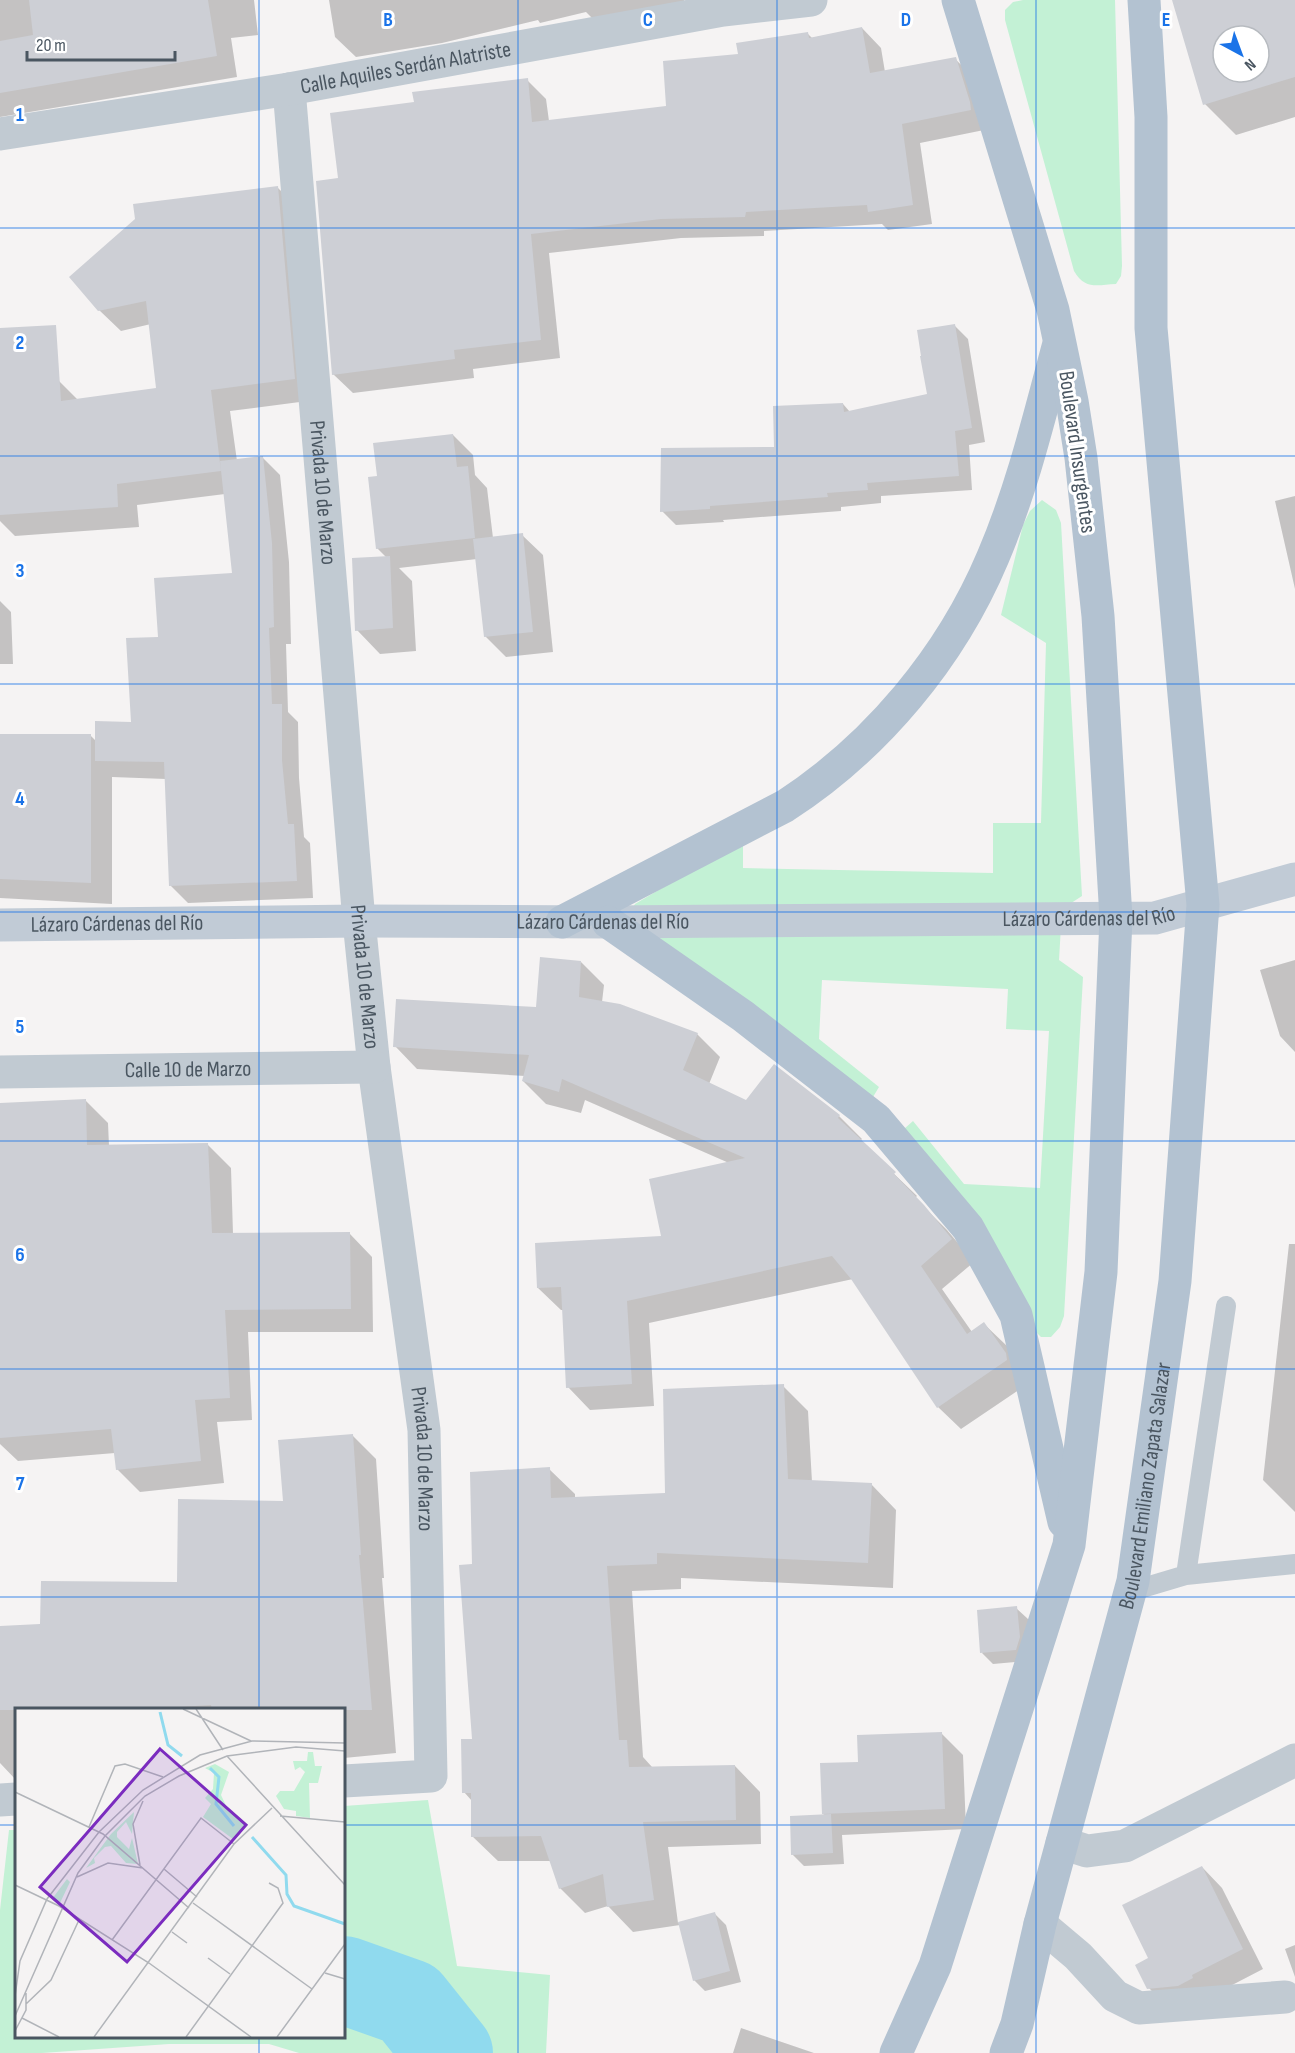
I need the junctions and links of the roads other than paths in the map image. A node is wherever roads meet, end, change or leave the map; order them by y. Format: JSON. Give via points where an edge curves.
{"nodes":[{"id":1,"x":811,"y":0,"type":"edge"},
{"id":2,"x":958,"y":0,"type":"edge"},
{"id":3,"x":1144,"y":0,"type":"edge"},
{"id":4,"x":721,"y":5,"type":"edge"},
{"id":5,"x":289,"y":89,"type":"junction"},
{"id":6,"x":0,"y":134,"type":"edge"},
{"id":7,"x":1060,"y":340,"type":"junction"},
{"id":8,"x":1295,"y":879,"type":"edge"},
{"id":9,"x":1203,"y":905,"type":"junction"},
{"id":10,"x":1116,"y":918,"type":"junction"},
{"id":11,"x":358,"y":921,"type":"junction"},
{"id":12,"x":562,"y":922,"type":"junction"},
{"id":13,"x":608,"y":922,"type":"junction"},
{"id":14,"x":0,"y":925,"type":"edge"},
{"id":15,"x":374,"y":1067,"type":"junction"},
{"id":16,"x":0,"y":1072,"type":"edge"},
{"id":17,"x":1226,"y":1306,"type":"dead end"},
{"id":18,"x":1069,"y":1545,"type":"junction"},
{"id":19,"x":1295,"y":1564,"type":"edge"},
{"id":20,"x":1186,"y":1575,"type":"junction"},
{"id":21,"x":1130,"y":1592,"type":"junction"},
{"id":22,"x":1295,"y":1760,"type":"edge"},
{"id":23,"x":345,"y":1781,"type":"edge"},
{"id":24,"x":15,"y":1799,"type":"edge"},
{"id":25,"x":0,"y":1800,"type":"edge"},
{"id":26,"x":1062,"y":1843,"type":"junction"},
{"id":27,"x":1040,"y":1924,"type":"junction"},
{"id":28,"x":1285,"y":1998,"type":"dead end"},
{"id":29,"x":1012,"y":2038,"type":"edge"},
{"id":30,"x":896,"y":2053,"type":"edge"}],
"edges":[{"from":1,"to":4,"type":"street","name":"Calle Aquiles Serdán Alatriste"},
{"from":2,"to":7,"type":"main road","name":"Boulevard Insurgentes"},
{"from":3,"to":9,"type":"main road","via":[[1151,117],[1151,328]]},
{"from":4,"to":5,"type":"street","name":"Calle Aquiles Serdán Alatriste"},
{"from":5,"to":6,"type":"street","name":"Calle Aquiles Serdán Alatriste"},
{"from":5,"to":11,"type":"street","name":"Privada 10 de Marzo"},
{"from":7,"to":10,"type":"main road","name":"Boulevard Insurgentes","via":[[1081,458],[1098,616]]},
{"from":7,"to":12,"type":"main road","via":[[1024,471],[993,558],[954,633],[897,709],[844,762],[785,806]]},
{"from":8,"to":9,"type":"street","name":"Lázaro Cárdenas del Río"},
{"from":9,"to":10,"type":"street","name":"Lázaro Cárdenas del Río","via":[[1155,918]]},
{"from":9,"to":21,"type":"main road","name":"Boulevard Emiliano Zapata Salazar","via":[[1175,1281]]},
{"from":10,"to":13,"type":"street","name":"Lázaro Cárdenas del Río"},
{"from":10,"to":18,"type":"main road","via":[[1101,1272]]},
{"from":11,"to":12,"type":"street","name":"Lázaro Cárdenas del Río"},
{"from":11,"to":14,"type":"street","name":"Lázaro Cárdenas del Río"},
{"from":11,"to":15,"type":"street","name":"Privada 10 de Marzo"},
{"from":12,"to":13,"type":"street","name":"Lázaro Cárdenas del Río"},
{"from":13,"to":18,"type":"main road","via":[[743,1016],[876,1119],[968,1228],[1016,1315]]},
{"from":15,"to":16,"type":"street","name":"Calle 10 de Marzo"},
{"from":15,"to":23,"type":"street","name":"Privada 10 de Marzo","via":[[424,1430],[431,1776]]},
{"from":17,"to":20,"type":"lane"},
{"from":18,"to":30,"type":"main road","via":[[935,1966]]},
{"from":19,"to":20,"type":"lane"},
{"from":20,"to":21,"type":"lane"},
{"from":21,"to":26,"type":"main road","name":"Boulevard Emiliano Zapata Salazar"},
{"from":22,"to":26,"type":"street","via":[[1125,1846],[1087,1851]]},
{"from":24,"to":25,"type":"street"},
{"from":26,"to":27,"type":"main road","name":"Boulevard Emiliano Zapata Salazar"},
{"from":27,"to":28,"type":"street","via":[[1078,1956],[1115,1996],[1139,2008]]},
{"from":27,"to":29,"type":"main road","name":"Boulevard Emiliano Zapata Salazar"}]}
